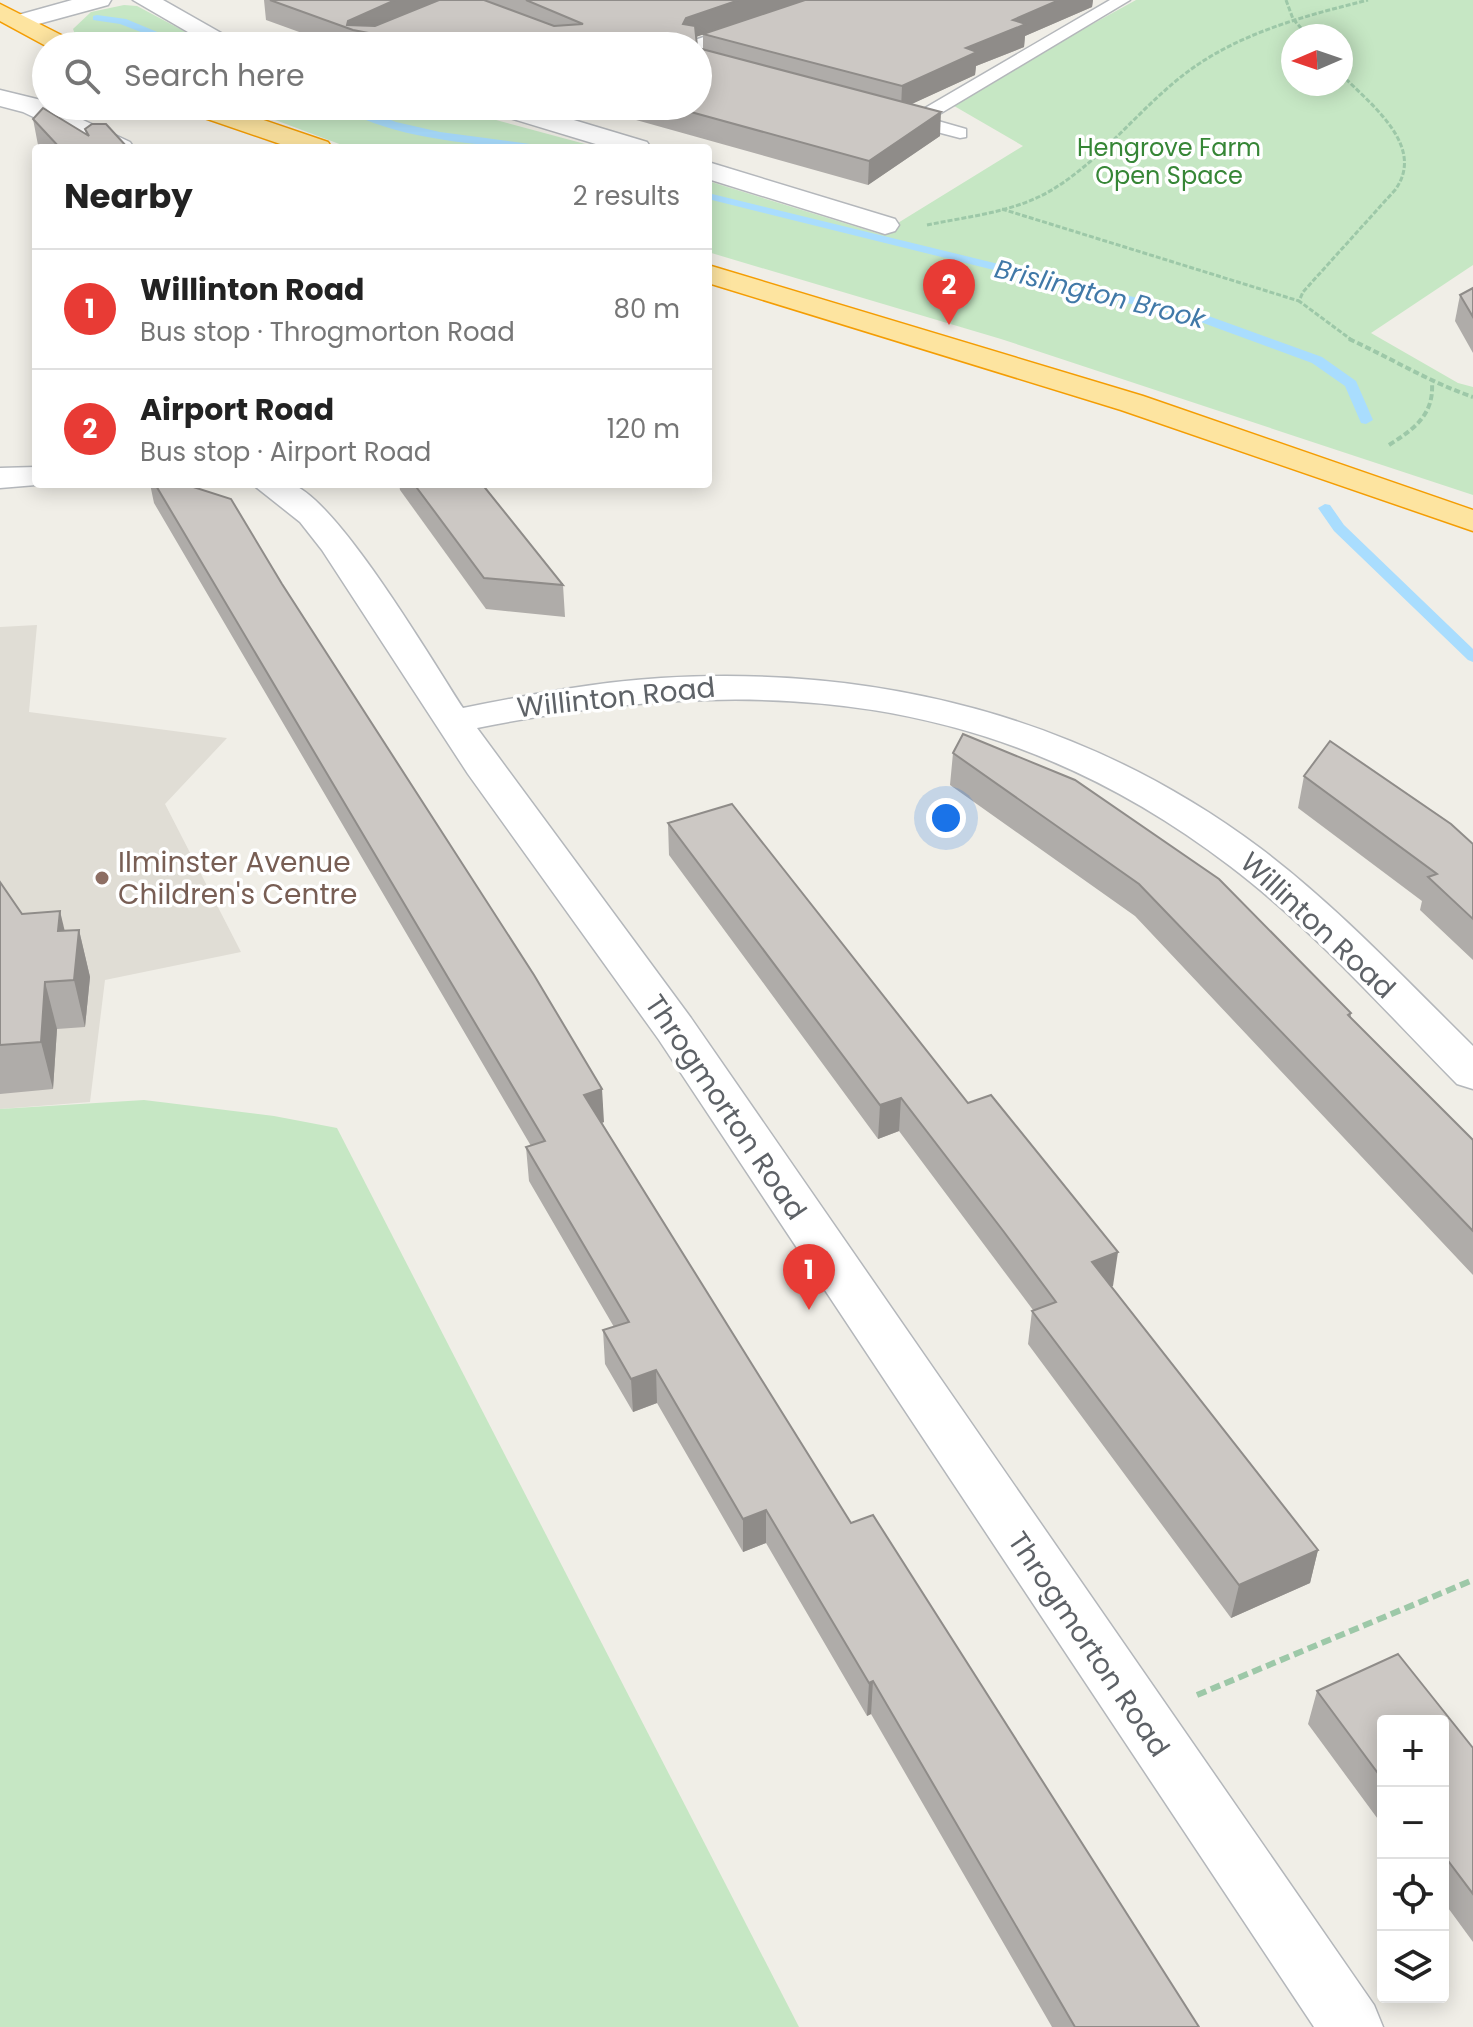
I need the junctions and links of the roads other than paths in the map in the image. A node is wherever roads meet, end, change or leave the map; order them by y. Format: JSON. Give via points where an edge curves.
{"nodes":[{"id":1,"x":99,"y":0,"type":"edge"},
{"id":2,"x":145,"y":0,"type":"edge"},
{"id":3,"x":837,"y":0,"type":"edge"},
{"id":4,"x":1122,"y":0,"type":"edge"},
{"id":5,"x":10,"y":16,"type":"edge"},
{"id":6,"x":39,"y":32,"type":"edge"},
{"id":7,"x":205,"y":32,"type":"edge"},
{"id":8,"x":712,"y":55,"type":"edge"},
{"id":9,"x":0,"y":98,"type":"edge"},
{"id":10,"x":32,"y":106,"type":"edge"},
{"id":11,"x":887,"y":114,"type":"edge"},
{"id":12,"x":61,"y":120,"type":"edge"},
{"id":13,"x":237,"y":120,"type":"edge"},
{"id":14,"x":550,"y":120,"type":"edge"},
{"id":15,"x":917,"y":120,"type":"junction"},
{"id":16,"x":960,"y":133,"type":"dead end"},
{"id":17,"x":112,"y":144,"type":"edge"},
{"id":18,"x":306,"y":144,"type":"edge"},
{"id":19,"x":625,"y":144,"type":"edge"},
{"id":20,"x":712,"y":171,"type":"edge"},
{"id":21,"x":881,"y":223,"type":"road end"},
{"id":22,"x":712,"y":275,"type":"edge"},
{"id":23,"x":32,"y":477,"type":"edge"},
{"id":24,"x":0,"y":478,"type":"edge"},
{"id":25,"x":275,"y":488,"type":"edge"},
{"id":26,"x":1473,"y":521,"type":"edge"},
{"id":27,"x":452,"y":722,"type":"junction"},
{"id":28,"x":1473,"y":1073,"type":"edge"},
{"id":29,"x":1351,"y":2027,"type":"edge"}],
"edges":[{"from":1,"to":5,"type":"street"},
{"from":2,"to":7,"type":"street"},
{"from":3,"to":8,"type":"street"},
{"from":4,"to":15,"type":"lane"},
{"from":5,"to":6,"type":"highway"},
{"from":9,"to":10,"type":"street"},
{"from":11,"to":15,"type":"lane"},
{"from":12,"to":17,"type":"street"},
{"from":13,"to":18,"type":"highway"},
{"from":14,"to":19,"type":"street"},
{"from":15,"to":16,"type":"lane"},
{"from":20,"to":21,"type":"street"},
{"from":22,"to":26,"type":"highway","via":[[1132,403]]},
{"from":23,"to":24,"type":"street"},
{"from":25,"to":27,"type":"street","name":"Throgmorton Road","via":[[312,515],[336,545]]},
{"from":27,"to":28,"type":"street","name":"Willinton Road","via":[[572,696],[721,684],[885,696],[1025,735],[1109,772],[1243,855],[1306,909]]},
{"from":27,"to":29,"type":"street","name":"Throgmorton Road","via":[[675,1029]]}]}
